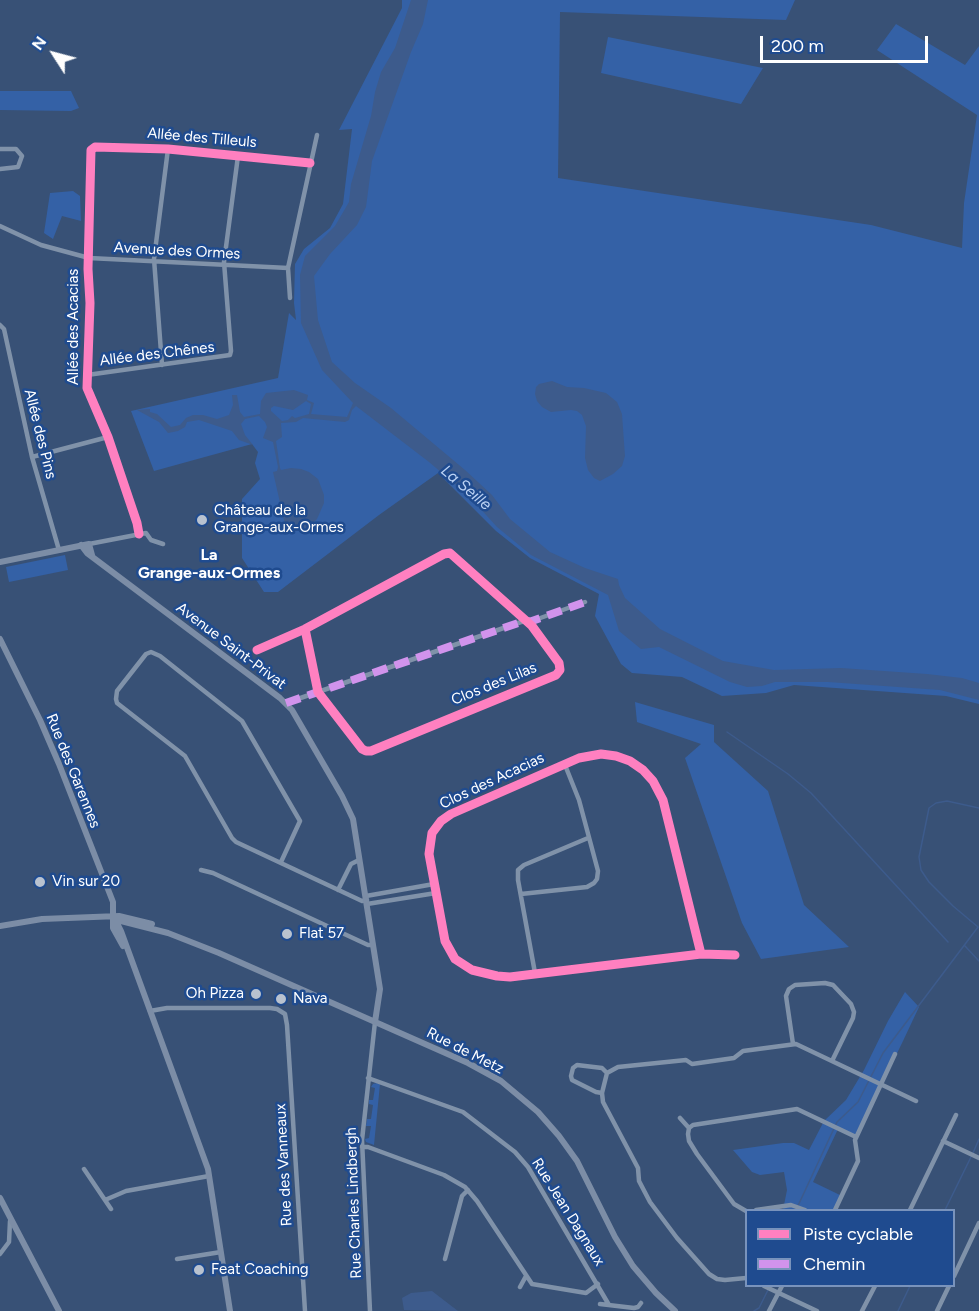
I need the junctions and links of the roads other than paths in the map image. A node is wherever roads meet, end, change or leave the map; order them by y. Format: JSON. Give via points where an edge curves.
{"nodes":[{"id":1,"x":317,"y":135,"type":"dead end"},
{"id":2,"x":91,"y":148,"type":"joint"},
{"id":3,"x":168,"y":148,"type":"junction"},
{"id":4,"x":0,"y":149,"type":"edge"},
{"id":5,"x":238,"y":156,"type":"junction"},
{"id":6,"x":310,"y":164,"type":"junction"},
{"id":7,"x":0,"y":169,"type":"edge"},
{"id":8,"x":0,"y":226,"type":"edge"},
{"id":9,"x":89,"y":258,"type":"junction"},
{"id":10,"x":154,"y":262,"type":"junction"},
{"id":11,"x":225,"y":265,"type":"junction"},
{"id":12,"x":288,"y":268,"type":"junction"},
{"id":13,"x":290,"y":298,"type":"dead end"},
{"id":14,"x":0,"y":325,"type":"edge"},
{"id":15,"x":162,"y":365,"type":"junction"},
{"id":16,"x":87,"y":375,"type":"junction"},
{"id":17,"x":108,"y":437,"type":"junction"},
{"id":18,"x":32,"y":457,"type":"junction"},
{"id":19,"x":139,"y":534,"type":"junction"},
{"id":20,"x":89,"y":544,"type":"junction"},
{"id":21,"x":163,"y":544,"type":"dead end"},
{"id":22,"x":81,"y":545,"type":"junction"},
{"id":23,"x":59,"y":550,"type":"junction"},
{"id":24,"x":92,"y":555,"type":"junction"},
{"id":25,"x":0,"y":562,"type":"edge"},
{"id":26,"x":585,"y":602,"type":"dead end"},
{"id":27,"x":526,"y":621,"type":"junction"},
{"id":28,"x":305,"y":629,"type":"junction"},
{"id":29,"x":0,"y":639,"type":"edge"},
{"id":30,"x":144,"y":646,"type":"dead end"},
{"id":31,"x":258,"y":650,"type":"dead end"},
{"id":32,"x":146,"y":654,"type":"junction"},
{"id":33,"x":318,"y":692,"type":"junction"},
{"id":34,"x":286,"y":703,"type":"junction"},
{"id":35,"x":565,"y":765,"type":"junction"},
{"id":36,"x":588,"y":838,"type":"junction"},
{"id":37,"x":359,"y":860,"type":"junction"},
{"id":38,"x":281,"y":862,"type":"junction"},
{"id":39,"x":201,"y":870,"type":"dead end"},
{"id":40,"x":434,"y":884,"type":"junction"},
{"id":41,"x":338,"y":890,"type":"junction"},
{"id":42,"x":436,"y":893,"type":"junction"},
{"id":43,"x":521,"y":894,"type":"junction"},
{"id":44,"x":367,"y":900,"type":"junction"},
{"id":45,"x":113,"y":916,"type":"junction"},
{"id":46,"x":0,"y":926,"type":"edge"},
{"id":47,"x":373,"y":945,"type":"junction"},
{"id":48,"x":701,"y":954,"type":"junction"},
{"id":49,"x":735,"y":955,"type":"dead end"},
{"id":50,"x":535,"y":973,"type":"junction"},
{"id":51,"x":150,"y":1011,"type":"junction"},
{"id":52,"x":375,"y":1022,"type":"junction"},
{"id":53,"x":793,"y":1044,"type":"junction"},
{"id":54,"x":895,"y":1054,"type":"dead end"},
{"id":55,"x":832,"y":1061,"type":"junction"},
{"id":56,"x":607,"y":1073,"type":"junction"},
{"id":57,"x":368,"y":1078,"type":"junction"},
{"id":58,"x":881,"y":1084,"type":"junction"},
{"id":59,"x":602,"y":1093,"type":"junction"},
{"id":60,"x":916,"y":1101,"type":"dead end"},
{"id":61,"x":956,"y":1115,"type":"dead end"},
{"id":62,"x":680,"y":1118,"type":"dead end"},
{"id":63,"x":689,"y":1128,"type":"junction"},
{"id":64,"x":856,"y":1137,"type":"junction"},
{"id":65,"x":944,"y":1141,"type":"junction"},
{"id":66,"x":362,"y":1147,"type":"junction"},
{"id":67,"x":978,"y":1157,"type":"edge"},
{"id":68,"x":84,"y":1169,"type":"dead end"},
{"id":69,"x":209,"y":1176,"type":"junction"},
{"id":70,"x":468,"y":1190,"type":"junction"},
{"id":71,"x":0,"y":1198,"type":"edge"},
{"id":72,"x":105,"y":1200,"type":"junction"},
{"id":73,"x":800,"y":1208,"type":"edge"},
{"id":74,"x":111,"y":1209,"type":"dead end"},
{"id":75,"x":778,"y":1209,"type":"edge"},
{"id":76,"x":835,"y":1209,"type":"edge"},
{"id":77,"x":910,"y":1209,"type":"edge"},
{"id":78,"x":745,"y":1210,"type":"edge"},
{"id":79,"x":10,"y":1218,"type":"junction"},
{"id":80,"x":979,"y":1223,"type":"edge"},
{"id":81,"x":9,"y":1242,"type":"junction"},
{"id":82,"x":222,"y":1252,"type":"junction"},
{"id":83,"x":29,"y":1253,"type":"junction"},
{"id":84,"x":0,"y":1254,"type":"edge"},
{"id":85,"x":177,"y":1259,"type":"dead end"},
{"id":86,"x":445,"y":1259,"type":"dead end"},
{"id":87,"x":955,"y":1274,"type":"edge"},
{"id":88,"x":526,"y":1276,"type":"junction"},
{"id":89,"x":745,"y":1278,"type":"edge"},
{"id":90,"x":598,"y":1284,"type":"junction"},
{"id":91,"x":520,"y":1287,"type":"dead end"},
{"id":92,"x":767,"y":1287,"type":"edge"},
{"id":93,"x":781,"y":1287,"type":"edge"},
{"id":94,"x":874,"y":1287,"type":"edge"},
{"id":95,"x":949,"y":1287,"type":"edge"},
{"id":96,"x":778,"y":1292,"type":"junction"},
{"id":97,"x":641,"y":1303,"type":"dead end"},
{"id":98,"x":600,"y":1304,"type":"dead end"},
{"id":99,"x":609,"y":1305,"type":"junction"},
{"id":100,"x":59,"y":1311,"type":"edge"},
{"id":101,"x":230,"y":1311,"type":"edge"},
{"id":102,"x":305,"y":1311,"type":"edge"},
{"id":103,"x":370,"y":1311,"type":"edge"},
{"id":104,"x":675,"y":1311,"type":"edge"},
{"id":105,"x":769,"y":1311,"type":"edge"},
{"id":106,"x":817,"y":1311,"type":"edge"},
{"id":107,"x":862,"y":1311,"type":"edge"},
{"id":108,"x":937,"y":1311,"type":"edge"}],
"edges":[{"from":1,"to":6,"type":"street"},
{"from":2,"to":3,"type":"street","name":"Allée des Tilleuls"},
{"from":2,"to":9,"type":"street","name":"Allée des Acacias"},
{"from":3,"to":5,"type":"street","name":"Allée des Tilleuls"},
{"from":3,"to":10,"type":"street"},
{"from":4,"to":7,"type":"street","via":[[16,149],[22,156],[18,167]]},
{"from":5,"to":6,"type":"street","name":"Allée des Tilleuls"},
{"from":5,"to":11,"type":"street"},
{"from":6,"to":12,"type":"street"},
{"from":8,"to":9,"type":"street","name":"Avenue des Ormes","via":[[41,245]]},
{"from":9,"to":10,"type":"street","name":"Avenue des Ormes"},
{"from":9,"to":16,"type":"street","name":"Allée des Acacias"},
{"from":10,"to":11,"type":"street","name":"Avenue des Ormes"},
{"from":10,"to":15,"type":"street"},
{"from":11,"to":12,"type":"street","name":"Avenue des Ormes"},
{"from":11,"to":15,"type":"street","name":"Allée des Chênes","via":[[230,355]]},
{"from":12,"to":13,"type":"street"},
{"from":14,"to":18,"type":"street","name":"Allée des Pins"},
{"from":15,"to":16,"type":"street","name":"Allée des Chênes"},
{"from":16,"to":17,"type":"street","name":"Allée des Acacias","via":[[87,388]]},
{"from":17,"to":18,"type":"street"},
{"from":17,"to":19,"type":"street","name":"Allée des Acacias"},
{"from":18,"to":23,"type":"street","name":"Allée des Pins"},
{"from":19,"to":20,"type":"street"},
{"from":19,"to":21,"type":"street","via":[[146,532],[151,540]]},
{"from":20,"to":22,"type":"street"},
{"from":20,"to":24,"type":"street"},
{"from":22,"to":23,"type":"street"},
{"from":22,"to":24,"type":"street","name":"Avenue Saint-Privat"},
{"from":23,"to":25,"type":"street"},
{"from":24,"to":34,"type":"street","name":"Avenue Saint-Privat"},
{"from":26,"to":27,"type":"street"},
{"from":27,"to":28,"type":"street","name":"Clos des Lilas","via":[[455,555],[447,553]]},
{"from":27,"to":33,"type":"street"},
{"from":27,"to":33,"type":"street","name":"Clos des Lilas","via":[[559,663],[556,675],[371,751],[362,748]]},
{"from":28,"to":31,"type":"street","name":"Clos des Lilas"},
{"from":28,"to":33,"type":"street","name":"Clos des Lilas"},
{"from":29,"to":45,"type":"street","name":"Rue des Garennes","via":[[59,764],[113,902]]},
{"from":30,"to":32,"type":"street"},
{"from":32,"to":38,"type":"street","via":[[160,656],[242,721],[300,821]]},
{"from":32,"to":38,"type":"street","via":[[117,691],[117,703],[185,756],[232,838]]},
{"from":33,"to":34,"type":"street"},
{"from":34,"to":37,"type":"street","name":"Avenue Saint-Privat","via":[[346,803],[355,827]]},
{"from":35,"to":36,"type":"street","name":"Clos des Acacias"},
{"from":35,"to":40,"type":"street","name":"Clos des Acacias","via":[[441,821],[428,848]]},
{"from":35,"to":48,"type":"street","name":"Clos des Acacias","via":[[586,756],[609,755],[630,761],[653,781],[663,800]]},
{"from":36,"to":43,"type":"street","via":[[520,867],[517,875]]},
{"from":36,"to":43,"type":"street","name":"Clos des Acacias","via":[[598,871],[592,885]]},
{"from":37,"to":41,"type":"street","via":[[351,864]]},
{"from":37,"to":44,"type":"street","name":"Avenue Saint-Privat"},
{"from":38,"to":41,"type":"street"},
{"from":39,"to":47,"type":"street"},
{"from":40,"to":42,"type":"street","name":"Clos des Acacias"},
{"from":40,"to":44,"type":"street"},
{"from":41,"to":44,"type":"street"},
{"from":42,"to":44,"type":"street"},
{"from":42,"to":50,"type":"street","name":"Clos des Acacias","via":[[447,948],[460,963],[497,976]]},
{"from":43,"to":50,"type":"street"},
{"from":44,"to":47,"type":"street","name":"Avenue Saint-Privat"},
{"from":45,"to":46,"type":"street","name":"Rue de Metz","via":[[42,919]]},
{"from":45,"to":51,"type":"street","name":"Rue des Garennes","via":[[113,928]]},
{"from":45,"to":52,"type":"street","name":"Rue de Metz","via":[[219,953]]},
{"from":47,"to":52,"type":"street","name":"Avenue Saint-Privat","via":[[380,989]]},
{"from":48,"to":49,"type":"street","name":"Clos des Acacias"},
{"from":48,"to":50,"type":"street","name":"Clos des Acacias"},
{"from":51,"to":69,"type":"street","name":"Rue des Garennes"},
{"from":51,"to":102,"type":"street","name":"Rue des Vanneaux","via":[[277,1009],[287,1018]]},
{"from":52,"to":57,"type":"street","name":"Rue Charles Lindbergh"},
{"from":52,"to":104,"type":"street","name":"Rue de Metz","via":[[484,1071],[538,1112],[577,1161],[633,1266]]},
{"from":53,"to":55,"type":"street"},
{"from":53,"to":55,"type":"street","via":[[786,996],[789,989],[795,985],[833,985],[854,1012]]},
{"from":53,"to":56,"type":"street","via":[[743,1052],[734,1058],[618,1067]]},
{"from":54,"to":58,"type":"street"},
{"from":55,"to":58,"type":"street"},
{"from":56,"to":59,"type":"street"},
{"from":56,"to":59,"type":"street","via":[[602,1068],[577,1065],[571,1076],[572,1080]]},
{"from":57,"to":66,"type":"street","name":"Rue Charles Lindbergh"},
{"from":57,"to":90,"type":"street","name":"Rue Jean Dagnaux","via":[[463,1112],[515,1152],[528,1167]]},
{"from":58,"to":60,"type":"street"},
{"from":58,"to":64,"type":"street"},
{"from":59,"to":89,"type":"street","via":[[638,1168],[639,1181],[670,1230],[713,1277]]},
{"from":61,"to":65,"type":"street"},
{"from":62,"to":63,"type":"street"},
{"from":63,"to":64,"type":"street","via":[[792,1109]]},
{"from":63,"to":78,"type":"street","via":[[689,1141],[710,1173],[734,1204]]},
{"from":64,"to":76,"type":"street","via":[[858,1161]]},
{"from":65,"to":67,"type":"street"},
{"from":65,"to":77,"type":"street"},
{"from":66,"to":70,"type":"street","via":[[444,1175]]},
{"from":66,"to":103,"type":"street","name":"Rue Charles Lindbergh"},
{"from":68,"to":72,"type":"street"},
{"from":69,"to":72,"type":"street","via":[[126,1191]]},
{"from":69,"to":82,"type":"street","name":"Rue des Garennes"},
{"from":70,"to":86,"type":"street","via":[[462,1196]]},
{"from":70,"to":88,"type":"street"},
{"from":71,"to":79,"type":"street"},
{"from":72,"to":74,"type":"street"},
{"from":73,"to":75,"type":"street"},
{"from":79,"to":81,"type":"street"},
{"from":79,"to":83,"type":"street"},
{"from":80,"to":87,"type":"street"},
{"from":81,"to":83,"type":"street","via":[[20,1243]]},
{"from":81,"to":84,"type":"street"},
{"from":82,"to":85,"type":"street"},
{"from":82,"to":101,"type":"street","name":"Rue des Garennes"},
{"from":83,"to":100,"type":"street"},
{"from":88,"to":90,"type":"street","via":[[536,1285],[586,1293]]},
{"from":88,"to":91,"type":"street"},
{"from":90,"to":99,"type":"street","name":"Rue Jean Dagnaux"},
{"from":92,"to":96,"type":"street"},
{"from":93,"to":96,"type":"street"},
{"from":94,"to":107,"type":"street"},
{"from":95,"to":108,"type":"street"},
{"from":96,"to":105,"type":"street"},
{"from":96,"to":106,"type":"street"},
{"from":97,"to":99,"type":"street","via":[[633,1308]]},
{"from":98,"to":99,"type":"street"}]}
